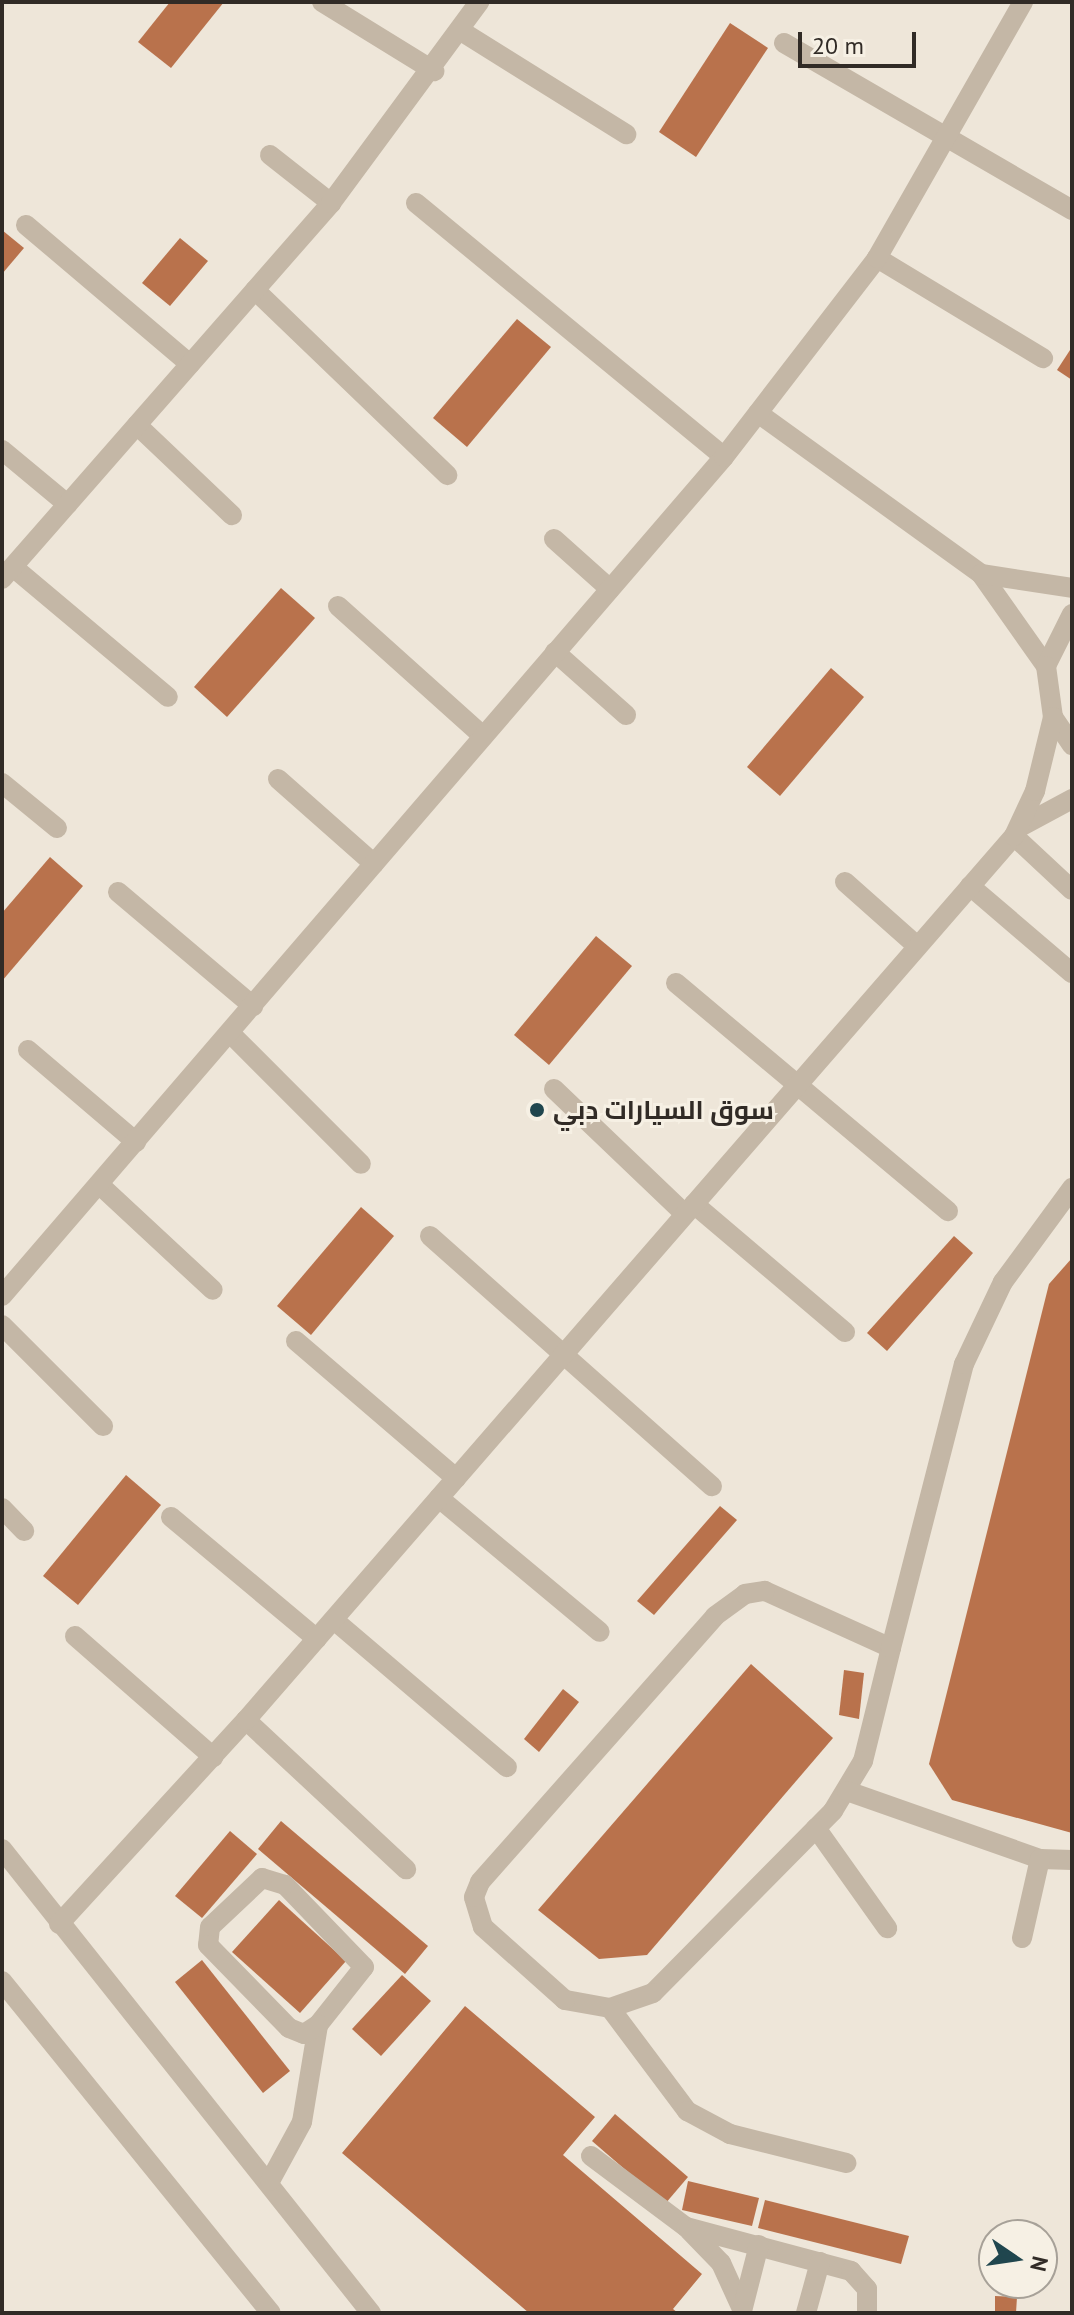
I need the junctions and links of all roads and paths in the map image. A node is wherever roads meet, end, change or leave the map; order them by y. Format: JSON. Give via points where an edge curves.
{"nodes":[{"id":1,"x":322,"y":2,"type":"edge"},
{"id":2,"x":479,"y":2,"type":"edge"},
{"id":3,"x":1023,"y":2,"type":"edge"},
{"id":4,"x":461,"y":31,"type":"junction"},
{"id":5,"x":784,"y":43,"type":"dead end"},
{"id":6,"x":434,"y":71,"type":"junction"},
{"id":7,"x":626,"y":134,"type":"dead end"},
{"id":8,"x":949,"y":138,"type":"junction"},
{"id":9,"x":270,"y":155,"type":"dead end"},
{"id":10,"x":331,"y":203,"type":"junction"},
{"id":11,"x":416,"y":203,"type":"dead end"},
{"id":12,"x":1072,"y":210,"type":"edge"},
{"id":13,"x":26,"y":225,"type":"dead end"},
{"id":14,"x":877,"y":258,"type":"junction"},
{"id":15,"x":255,"y":290,"type":"junction"},
{"id":16,"x":1043,"y":358,"type":"dead end"},
{"id":17,"x":190,"y":364,"type":"junction"},
{"id":18,"x":758,"y":413,"type":"junction"},
{"id":19,"x":137,"y":425,"type":"junction"},
{"id":20,"x":2,"y":450,"type":"edge"},
{"id":21,"x":724,"y":457,"type":"junction"},
{"id":22,"x":447,"y":475,"type":"dead end"},
{"id":23,"x":67,"y":504,"type":"junction"},
{"id":24,"x":232,"y":515,"type":"dead end"},
{"id":25,"x":554,"y":539,"type":"dead end"},
{"id":26,"x":7,"y":573,"type":"edge"},
{"id":27,"x":981,"y":574,"type":"junction"},
{"id":28,"x":1072,"y":588,"type":"edge"},
{"id":29,"x":610,"y":589,"type":"junction"},
{"id":30,"x":338,"y":606,"type":"dead end"},
{"id":31,"x":1072,"y":614,"type":"edge"},
{"id":32,"x":555,"y":652,"type":"junction"},
{"id":33,"x":1046,"y":666,"type":"junction"},
{"id":34,"x":168,"y":697,"type":"dead end"},
{"id":35,"x":626,"y":715,"type":"dead end"},
{"id":36,"x":1053,"y":717,"type":"junction"},
{"id":37,"x":483,"y":736,"type":"junction"},
{"id":38,"x":1072,"y":745,"type":"edge"},
{"id":39,"x":278,"y":779,"type":"dead end"},
{"id":40,"x":2,"y":783,"type":"edge"},
{"id":41,"x":1072,"y":799,"type":"edge"},
{"id":42,"x":57,"y":828,"type":"dead end"},
{"id":43,"x":1017,"y":832,"type":"junction"},
{"id":44,"x":374,"y":864,"type":"junction"},
{"id":45,"x":845,"y":882,"type":"dead end"},
{"id":46,"x":970,"y":886,"type":"junction"},
{"id":47,"x":1072,"y":890,"type":"edge"},
{"id":48,"x":118,"y":892,"type":"dead end"},
{"id":49,"x":917,"y":946,"type":"junction"},
{"id":50,"x":1072,"y":973,"type":"edge"},
{"id":51,"x":676,"y":983,"type":"dead end"},
{"id":52,"x":253,"y":1006,"type":"junction"},
{"id":53,"x":230,"y":1033,"type":"junction"},
{"id":54,"x":28,"y":1050,"type":"dead end"},
{"id":55,"x":797,"y":1085,"type":"junction"},
{"id":56,"x":554,"y":1089,"type":"dead end"},
{"id":57,"x":136,"y":1142,"type":"junction"},
{"id":58,"x":361,"y":1164,"type":"dead end"},
{"id":59,"x":102,"y":1187,"type":"junction"},
{"id":60,"x":1072,"y":1188,"type":"edge"},
{"id":61,"x":689,"y":1209,"type":"junction"},
{"id":62,"x":948,"y":1211,"type":"dead end"},
{"id":63,"x":430,"y":1236,"type":"dead end"},
{"id":64,"x":213,"y":1290,"type":"dead end"},
{"id":65,"x":2,"y":1296,"type":"edge"},
{"id":66,"x":2,"y":1325,"type":"edge"},
{"id":67,"x":845,"y":1332,"type":"dead end"},
{"id":68,"x":296,"y":1341,"type":"dead end"},
{"id":69,"x":567,"y":1350,"type":"junction"},
{"id":70,"x":103,"y":1426,"type":"dead end"},
{"id":71,"x":456,"y":1478,"type":"junction"},
{"id":72,"x":712,"y":1486,"type":"dead end"},
{"id":73,"x":439,"y":1498,"type":"junction"},
{"id":74,"x":2,"y":1508,"type":"edge"},
{"id":75,"x":171,"y":1517,"type":"dead end"},
{"id":76,"x":24,"y":1531,"type":"dead end"},
{"id":77,"x":334,"y":1620,"type":"junction"},
{"id":78,"x":600,"y":1632,"type":"dead end"},
{"id":79,"x":75,"y":1636,"type":"dead end"},
{"id":80,"x":317,"y":1639,"type":"junction"},
{"id":81,"x":891,"y":1648,"type":"junction"},
{"id":82,"x":246,"y":1720,"type":"junction"},
{"id":83,"x":213,"y":1757,"type":"junction"},
{"id":84,"x":507,"y":1767,"type":"dead end"},
{"id":85,"x":847,"y":1791,"type":"junction"},
{"id":86,"x":816,"y":1828,"type":"junction"},
{"id":87,"x":2,"y":1849,"type":"edge"},
{"id":88,"x":1040,"y":1859,"type":"junction"},
{"id":89,"x":1072,"y":1860,"type":"edge"},
{"id":90,"x":406,"y":1869,"type":"dead end"},
{"id":91,"x":59,"y":1924,"type":"junction"},
{"id":92,"x":887,"y":1928,"type":"dead end"},
{"id":93,"x":1022,"y":1938,"type":"dead end"},
{"id":94,"x":2,"y":1981,"type":"edge"},
{"id":95,"x":610,"y":2008,"type":"junction"},
{"id":96,"x":318,"y":2025,"type":"junction"},
{"id":97,"x":591,"y":2156,"type":"dead end"},
{"id":98,"x":846,"y":2163,"type":"dead end"},
{"id":99,"x":270,"y":2181,"type":"junction"},
{"id":100,"x":686,"y":2227,"type":"junction"},
{"id":101,"x":759,"y":2245,"type":"junction"},
{"id":102,"x":820,"y":2262,"type":"junction"},
{"id":103,"x":742,"y":2311,"type":"edge"},
{"id":104,"x":271,"y":2313,"type":"edge"},
{"id":105,"x":371,"y":2313,"type":"edge"},
{"id":106,"x":806,"y":2313,"type":"edge"},
{"id":107,"x":867,"y":2313,"type":"edge"}],
"edges":[{"from":1,"to":6,"type":"street"},
{"from":2,"to":4,"type":"street"},
{"from":3,"to":8,"type":"street"},
{"from":4,"to":6,"type":"street"},
{"from":4,"to":7,"type":"street"},
{"from":5,"to":8,"type":"street"},
{"from":6,"to":10,"type":"street"},
{"from":8,"to":12,"type":"street"},
{"from":8,"to":14,"type":"street"},
{"from":9,"to":10,"type":"street"},
{"from":10,"to":15,"type":"street"},
{"from":11,"to":21,"type":"street"},
{"from":13,"to":17,"type":"street"},
{"from":14,"to":16,"type":"street"},
{"from":14,"to":18,"type":"street"},
{"from":15,"to":17,"type":"street"},
{"from":15,"to":22,"type":"street"},
{"from":17,"to":19,"type":"street"},
{"from":18,"to":21,"type":"street"},
{"from":18,"to":27,"type":"street"},
{"from":19,"to":23,"type":"street"},
{"from":19,"to":24,"type":"street"},
{"from":20,"to":23,"type":"street"},
{"from":21,"to":29,"type":"street"},
{"from":23,"to":26,"type":"street"},
{"from":25,"to":29,"type":"street"},
{"from":26,"to":34,"type":"street"},
{"from":27,"to":28,"type":"street"},
{"from":27,"to":33,"type":"street"},
{"from":29,"to":32,"type":"street"},
{"from":30,"to":37,"type":"street"},
{"from":31,"to":33,"type":"street"},
{"from":32,"to":35,"type":"street"},
{"from":32,"to":37,"type":"street"},
{"from":33,"to":36,"type":"street"},
{"from":36,"to":38,"type":"street"},
{"from":36,"to":43,"type":"street"},
{"from":37,"to":44,"type":"street"},
{"from":39,"to":44,"type":"street"},
{"from":40,"to":42,"type":"street"},
{"from":41,"to":43,"type":"street"},
{"from":43,"to":46,"type":"street"},
{"from":43,"to":47,"type":"street"},
{"from":44,"to":52,"type":"street"},
{"from":45,"to":49,"type":"street"},
{"from":46,"to":49,"type":"street"},
{"from":46,"to":50,"type":"street"},
{"from":48,"to":52,"type":"street"},
{"from":49,"to":55,"type":"street"},
{"from":51,"to":55,"type":"street"},
{"from":52,"to":53,"type":"street"},
{"from":53,"to":57,"type":"street"},
{"from":53,"to":58,"type":"street"},
{"from":54,"to":57,"type":"street"},
{"from":55,"to":61,"type":"street"},
{"from":55,"to":62,"type":"street"},
{"from":56,"to":61,"type":"street"},
{"from":57,"to":59,"type":"street"},
{"from":59,"to":64,"type":"street"},
{"from":59,"to":65,"type":"street"},
{"from":60,"to":81,"type":"street","via":[[1003,1282],[964,1364]]},
{"from":61,"to":67,"type":"street"},
{"from":61,"to":69,"type":"street"},
{"from":63,"to":69,"type":"street"},
{"from":66,"to":70,"type":"street"},
{"from":68,"to":71,"type":"street"},
{"from":69,"to":71,"type":"street"},
{"from":69,"to":72,"type":"street"},
{"from":71,"to":73,"type":"street"},
{"from":73,"to":77,"type":"street"},
{"from":73,"to":78,"type":"street"},
{"from":74,"to":76,"type":"street"},
{"from":75,"to":80,"type":"street"},
{"from":77,"to":80,"type":"street"},
{"from":77,"to":84,"type":"street"},
{"from":79,"to":83,"type":"street"},
{"from":80,"to":82,"type":"street"},
{"from":81,"to":85,"type":"street","via":[[873,1728]]},
{"from":81,"to":95,"type":"street","via":[[784,1594],[765,1591],[729,1602],[480,1882],[474,1897],[483,1927],[545,1988],[587,2007]]},
{"from":82,"to":83,"type":"street"},
{"from":82,"to":90,"type":"street"},
{"from":83,"to":91,"type":"street"},
{"from":85,"to":86,"type":"street"},
{"from":85,"to":88,"type":"street"},
{"from":86,"to":92,"type":"street"},
{"from":86,"to":95,"type":"street","via":[[671,1978],[632,2003]]},
{"from":87,"to":91,"type":"street"},
{"from":88,"to":89,"type":"street"},
{"from":88,"to":93,"type":"street"},
{"from":91,"to":99,"type":"street"},
{"from":94,"to":104,"type":"street"},
{"from":95,"to":98,"type":"street","via":[[687,2111],[730,2134]]},
{"from":96,"to":96,"type":"street","via":[[363,1977],[362,1958],[278,1880],[254,1881],[210,1927],[208,1945],[289,2028],[304,2034]]},
{"from":96,"to":99,"type":"street","via":[[302,2122]]},
{"from":97,"to":100,"type":"street"},
{"from":99,"to":105,"type":"street"},
{"from":100,"to":101,"type":"street"},
{"from":100,"to":103,"type":"street","via":[[721,2263]]},
{"from":101,"to":102,"type":"street"},
{"from":101,"to":103,"type":"street"},
{"from":102,"to":106,"type":"street"},
{"from":102,"to":107,"type":"street","via":[[861,2279]]}]}
